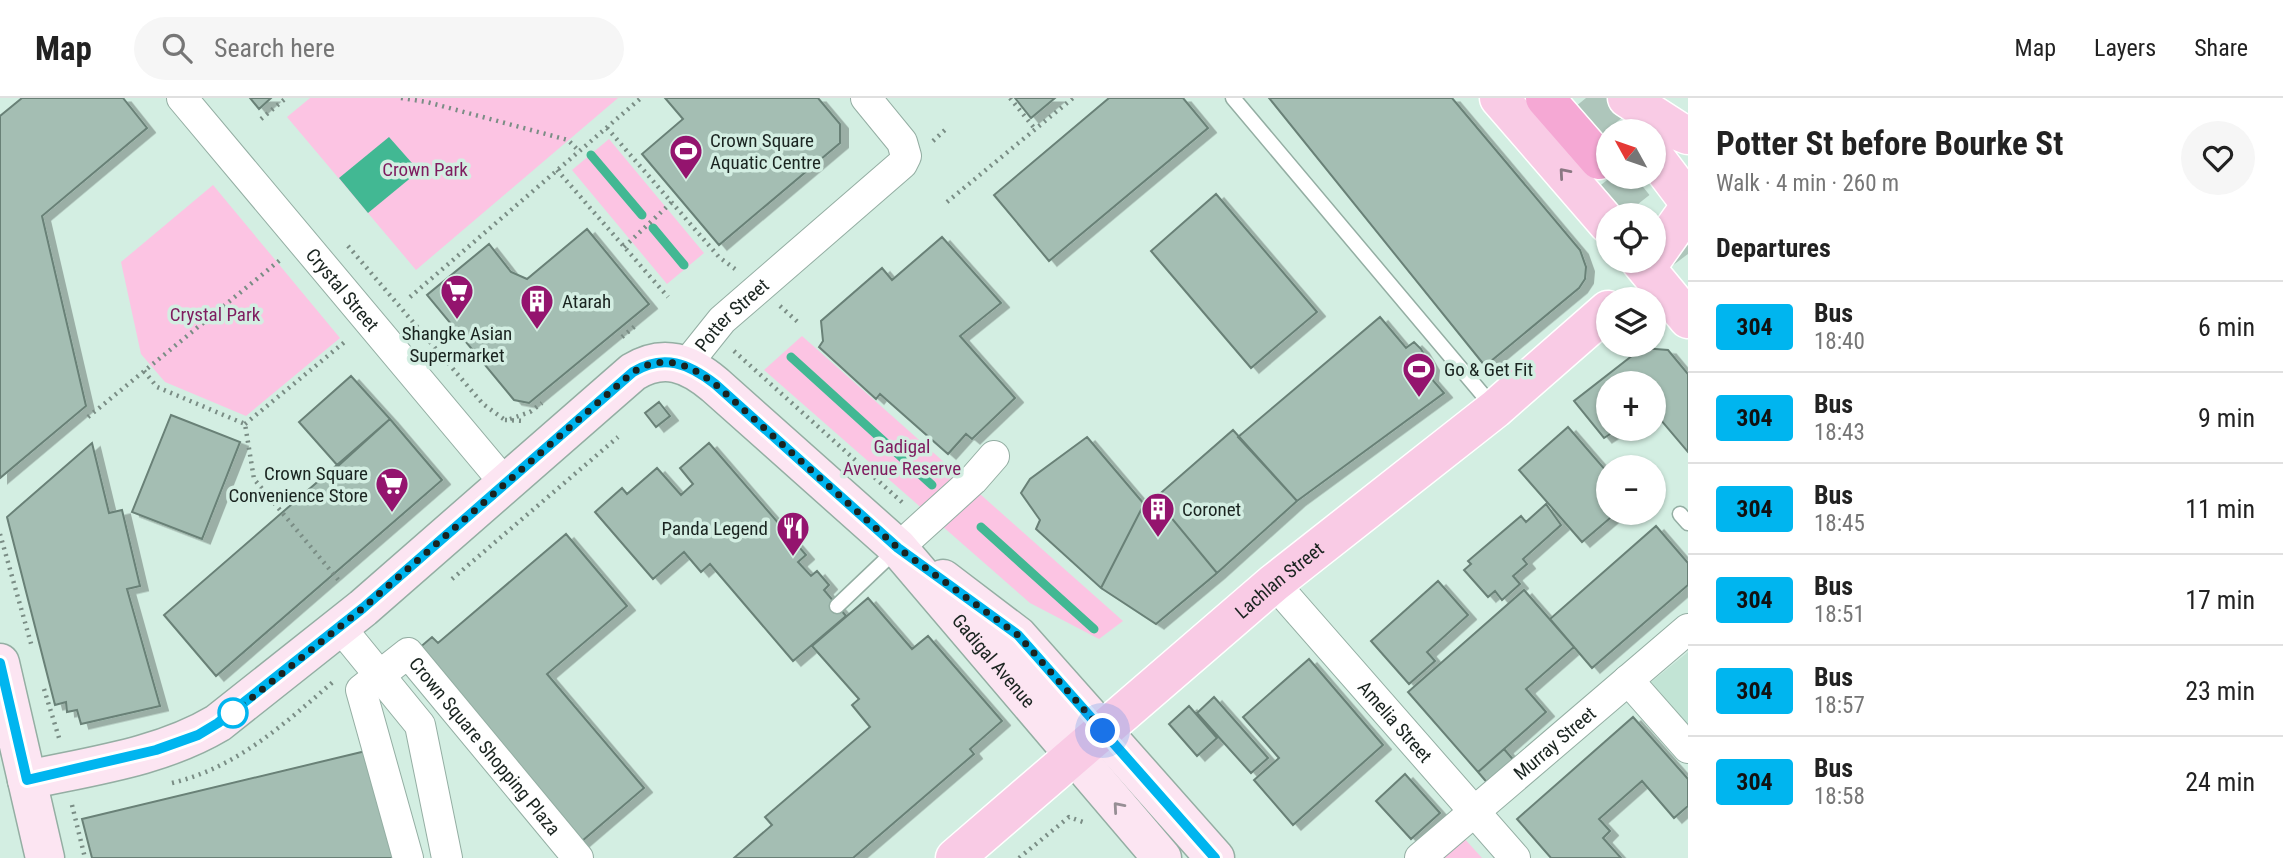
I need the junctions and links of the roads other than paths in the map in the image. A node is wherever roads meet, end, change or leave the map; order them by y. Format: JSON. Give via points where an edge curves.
{"nodes":[{"id":1,"x":182,"y":98,"type":"edge"},
{"id":2,"x":866,"y":98,"type":"edge"},
{"id":3,"x":1233,"y":98,"type":"edge"},
{"id":4,"x":1499,"y":98,"type":"edge"},
{"id":5,"x":1545,"y":98,"type":"edge"},
{"id":6,"x":1613,"y":98,"type":"edge"},
{"id":7,"x":1627,"y":98,"type":"edge"},
{"id":8,"x":1628,"y":119,"type":"edge"},
{"id":9,"x":1688,"y":135,"type":"edge"},
{"id":10,"x":1596,"y":157,"type":"edge"},
{"id":11,"x":1666,"y":172,"type":"edge"},
{"id":12,"x":1688,"y":201,"type":"edge"},
{"id":13,"x":1688,"y":209,"type":"edge"},
{"id":14,"x":1596,"y":210,"type":"edge"},
{"id":15,"x":1666,"y":237,"type":"edge"},
{"id":16,"x":1688,"y":248,"type":"edge"},
{"id":17,"x":1666,"y":255,"type":"edge"},
{"id":18,"x":1655,"y":273,"type":"edge"},
{"id":19,"x":1688,"y":319,"type":"edge"},
{"id":20,"x":1596,"y":321,"type":"edge"},
{"id":21,"x":686,"y":365,"type":"junction"},
{"id":22,"x":1495,"y":409,"type":"junction"},
{"id":23,"x":994,"y":456,"type":"dead end"},
{"id":24,"x":504,"y":482,"type":"junction"},
{"id":25,"x":898,"y":548,"type":"junction"},
{"id":26,"x":1274,"y":583,"type":"junction"},
{"id":27,"x":837,"y":606,"type":"dead end"},
{"id":28,"x":340,"y":627,"type":"junction"},
{"id":29,"x":1688,"y":629,"type":"edge"},
{"id":30,"x":0,"y":663,"type":"edge"},
{"id":31,"x":380,"y":676,"type":"junction"},
{"id":32,"x":1628,"y":680,"type":"junction"},
{"id":33,"x":1103,"y":731,"type":"junction"},
{"id":34,"x":1688,"y":748,"type":"edge"},
{"id":35,"x":1074,"y":755,"type":"junction"},
{"id":36,"x":27,"y":780,"type":"junction"},
{"id":37,"x":1474,"y":811,"type":"junction"},
{"id":38,"x":45,"y":858,"type":"edge"},
{"id":39,"x":408,"y":858,"type":"edge"},
{"id":40,"x":447,"y":858,"type":"edge"},
{"id":41,"x":578,"y":858,"type":"edge"},
{"id":42,"x":955,"y":858,"type":"edge"},
{"id":43,"x":1161,"y":858,"type":"edge"},
{"id":44,"x":1215,"y":858,"type":"edge"},
{"id":45,"x":1420,"y":858,"type":"edge"},
{"id":46,"x":1515,"y":858,"type":"edge"}],
"edges":[{"from":1,"to":24,"type":"street","name":"Crystal Street"},
{"from":2,"to":21,"type":"street","name":"Potter Street","via":[[902,142],[906,156],[895,172],[722,320]]},
{"from":3,"to":22,"type":"lane"},
{"from":14,"to":4,"type":"main road","one_way":true},
{"from":5,"to":10,"type":"highway"},
{"from":6,"to":8,"type":"main road"},
{"from":7,"to":9,"type":"main road"},
{"from":11,"to":12,"type":"main road"},
{"from":13,"to":15,"type":"main road"},
{"from":16,"to":17,"type":"main road"},
{"from":18,"to":19,"type":"main road"},
{"from":20,"to":22,"type":"main road","name":"Lachlan Street"},
{"from":21,"to":24,"type":"street","name":"Potter Street","via":[[659,361],[633,372]]},
{"from":21,"to":25,"type":"street","name":"Gadigal Avenue","via":[[715,384]]},
{"from":22,"to":26,"type":"main road","name":"Lachlan Street"},
{"from":23,"to":25,"type":"street"},
{"from":24,"to":28,"type":"street","name":"Potter Street"},
{"from":25,"to":27,"type":"lane"},
{"from":25,"to":33,"type":"street","name":"Gadigal Avenue","via":[[1018,635]]},
{"from":25,"to":35,"type":"street","name":"Gadigal Avenue"},
{"from":26,"to":33,"type":"main road","name":"Lachlan Street"},
{"from":26,"to":37,"type":"street","name":"Amelia Street"},
{"from":28,"to":31,"type":"street"},
{"from":28,"to":36,"type":"street","name":"Potter Street","via":[[238,709],[198,735],[156,750]]},
{"from":29,"to":32,"type":"street","name":"Murray Street"},
{"from":30,"to":36,"type":"street"},
{"from":31,"to":39,"type":"street","name":"Crown Square Shopping Plaza","via":[[362,690]]},
{"from":31,"to":40,"type":"street","via":[[420,725]]},
{"from":31,"to":41,"type":"street","name":"Crown Square Shopping Plaza","via":[[408,653]]},
{"from":32,"to":34,"type":"street"},
{"from":32,"to":37,"type":"street","name":"Murray Street"},
{"from":33,"to":35,"type":"main road","name":"Lachlan Street"},
{"from":33,"to":44,"type":"street"},
{"from":35,"to":42,"type":"main road","name":"Lachlan Street"},
{"from":43,"to":35,"type":"street","name":"Gadigal Avenue","one_way":true},
{"from":36,"to":38,"type":"street"},
{"from":37,"to":45,"type":"street","name":"Murray Street"},
{"from":37,"to":46,"type":"street","name":"Amelia Street"}]}
